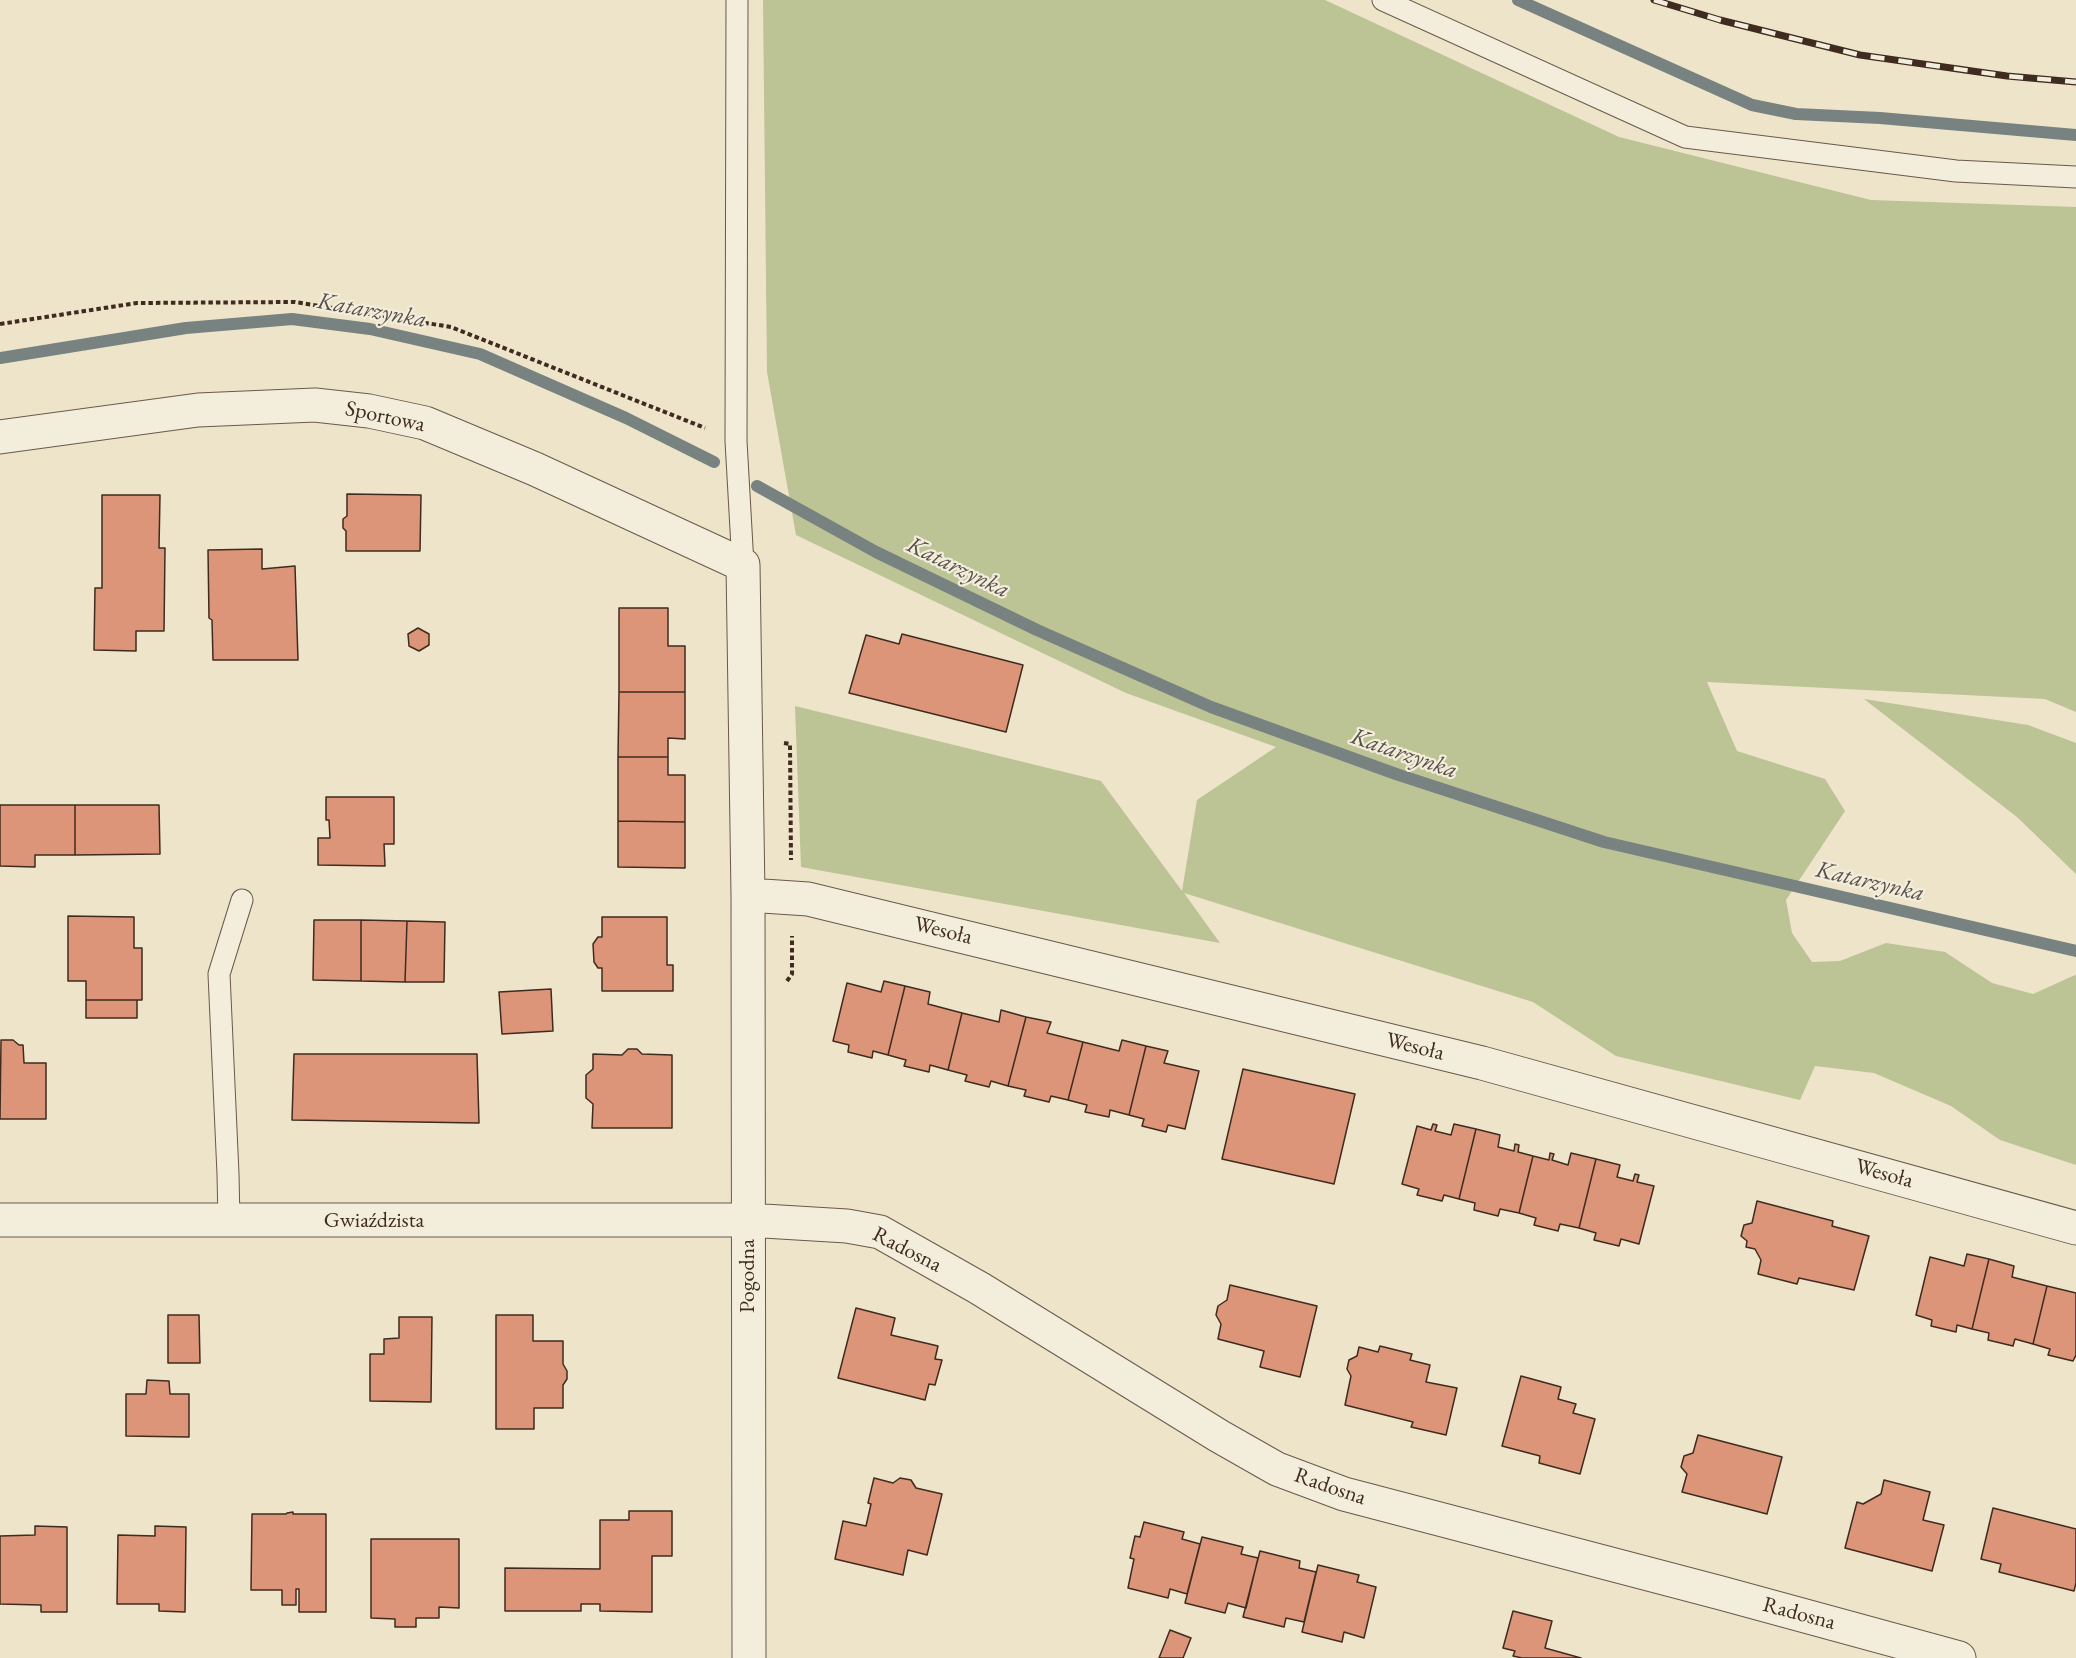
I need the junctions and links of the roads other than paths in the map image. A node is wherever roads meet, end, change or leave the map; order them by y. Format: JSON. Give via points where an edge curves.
{"nodes":[{"id":1,"x":737,"y":0,"type":"edge"},
{"id":2,"x":1383,"y":0,"type":"edge"},
{"id":3,"x":2076,"y":177,"type":"edge"},
{"id":4,"x":0,"y":437,"type":"edge"},
{"id":5,"x":743,"y":565,"type":"junction"},
{"id":6,"x":748,"y":895,"type":"junction"},
{"id":7,"x":242,"y":900,"type":"dead end"},
{"id":8,"x":0,"y":1220,"type":"edge"},
{"id":9,"x":747,"y":1220,"type":"junction"},
{"id":10,"x":229,"y":1221,"type":"junction"},
{"id":11,"x":2076,"y":1228,"type":"edge"},
{"id":12,"x":749,"y":1658,"type":"edge"},
{"id":13,"x":1959,"y":1658,"type":"edge"}],
"edges":[{"from":1,"to":5,"type":"lane","via":[[736,441]]},
{"from":2,"to":3,"type":"lane","via":[[1685,137],[1956,171]]},
{"from":4,"to":5,"type":"street","name":"Sportowa","via":[[198,410],[315,405],[369,411],[425,423]]},
{"from":5,"to":6,"type":"street","name":"Pogodna"},
{"from":6,"to":9,"type":"street","name":"Pogodna"},
{"from":6,"to":11,"type":"street","name":"Wesoła","via":[[808,898],[1482,1063]]},
{"from":7,"to":10,"type":"lane","via":[[219,974]]},
{"from":8,"to":10,"type":"street","name":"Gwiaździsta"},
{"from":9,"to":10,"type":"street","name":"Gwiaździsta"},
{"from":9,"to":12,"type":"street","name":"Pogodna"},
{"from":9,"to":13,"type":"street","name":"Radosna","via":[[847,1226],[880,1232],[1277,1469],[1344,1494]]}]}
